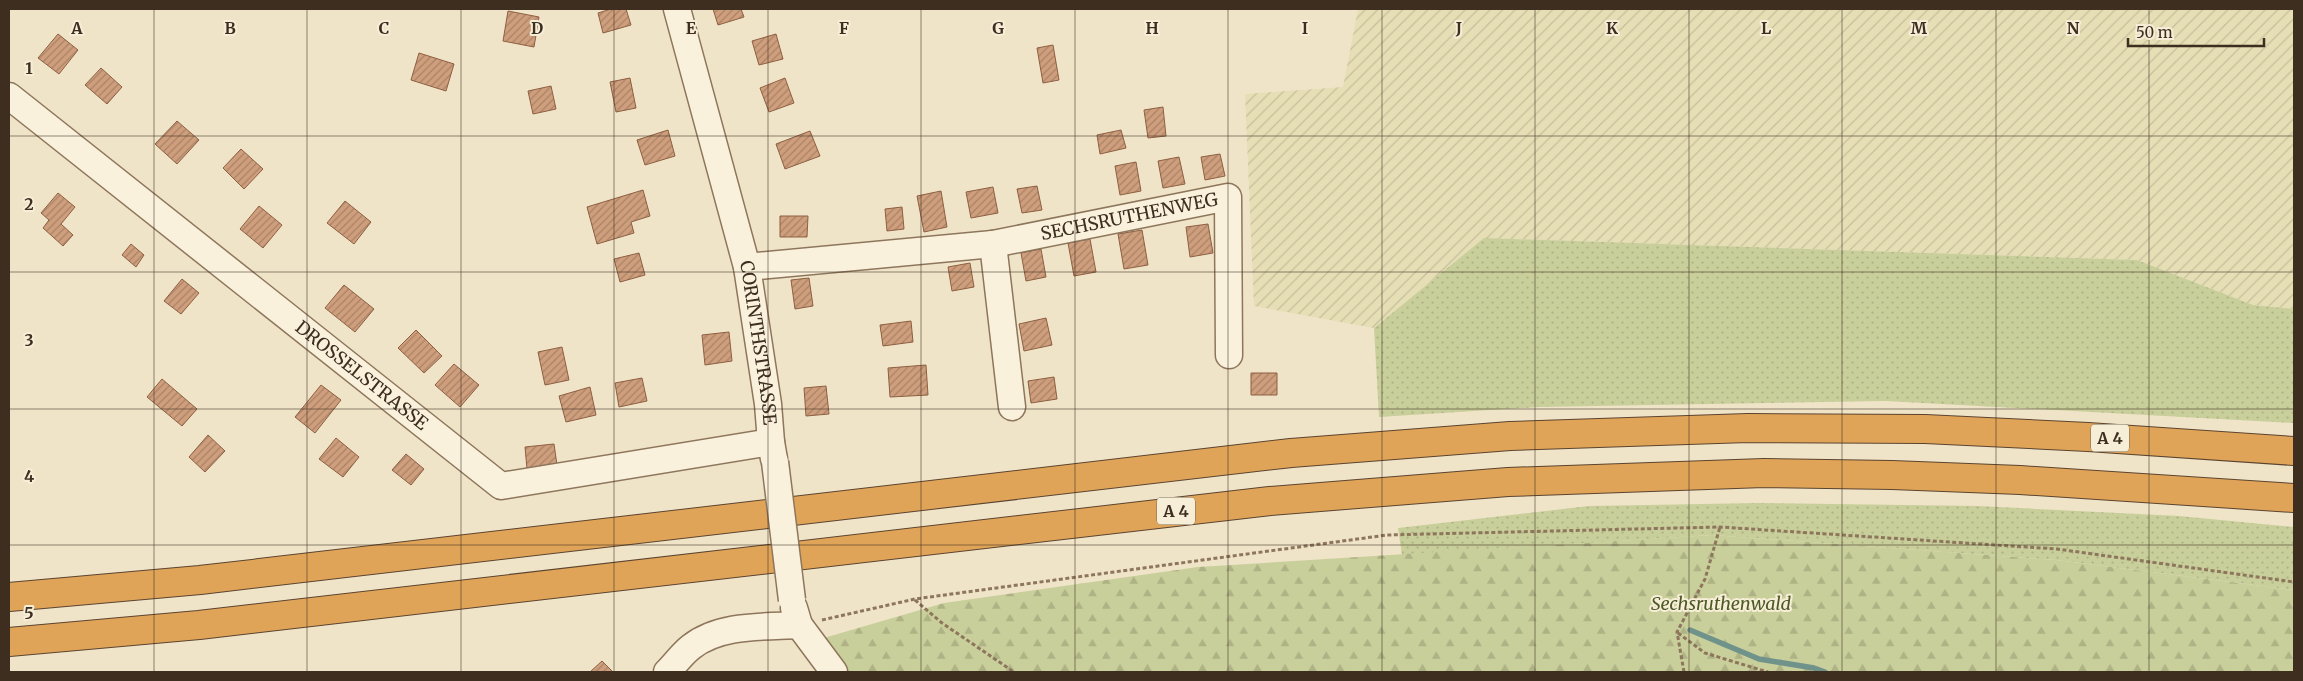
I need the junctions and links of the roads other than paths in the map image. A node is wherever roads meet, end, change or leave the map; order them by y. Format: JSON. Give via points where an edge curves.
{"nodes":[{"id":1,"x":676,"y":9,"type":"edge"},
{"id":2,"x":9,"y":96,"type":"edge"},
{"id":3,"x":993,"y":244,"type":"junction"},
{"id":4,"x":747,"y":267,"type":"junction"},
{"id":5,"x":1230,"y":355,"type":"dead end"},
{"id":6,"x":1012,"y":407,"type":"dead end"},
{"id":7,"x":2294,"y":451,"type":"edge"},
{"id":8,"x":773,"y":452,"type":"junction"},
{"id":9,"x":2294,"y":498,"type":"edge"},
{"id":10,"x":9,"y":597,"type":"edge"},
{"id":11,"x":799,"y":625,"type":"junction"},
{"id":12,"x":9,"y":642,"type":"edge"},
{"id":13,"x":667,"y":672,"type":"edge"},
{"id":14,"x":834,"y":672,"type":"edge"}],
"edges":[{"from":1,"to":4,"type":"street","name":"CORINTHSTRASSE"},
{"from":2,"to":8,"type":"street","name":"DROSSELSTRASSE","via":[[501,486]]},
{"from":3,"to":4,"type":"street","name":"SECHSRUTHENWEG"},
{"from":3,"to":5,"type":"street","name":"SECHSRUTHENWEG","via":[[1228,198]]},
{"from":3,"to":6,"type":"street"},
{"from":4,"to":8,"type":"street","name":"CORINTHSTRASSE"},
{"from":7,"to":10,"type":"highway","number":"A 4","via":[[1926,429],[1739,428],[1510,436],[1291,452],[200,580]]},
{"from":8,"to":11,"type":"street","name":"CORINTHSTRASSE","bridge":true,"via":[[792,600]]},
{"from":9,"to":12,"type":"highway","number":"A 4","via":[[1892,475],[1764,473],[1508,482],[1260,502],[278,616]]},
{"from":11,"to":13,"type":"street","via":[[717,633],[691,646]]},
{"from":11,"to":14,"type":"street","name":"CORINTHSTRASSE"}]}
